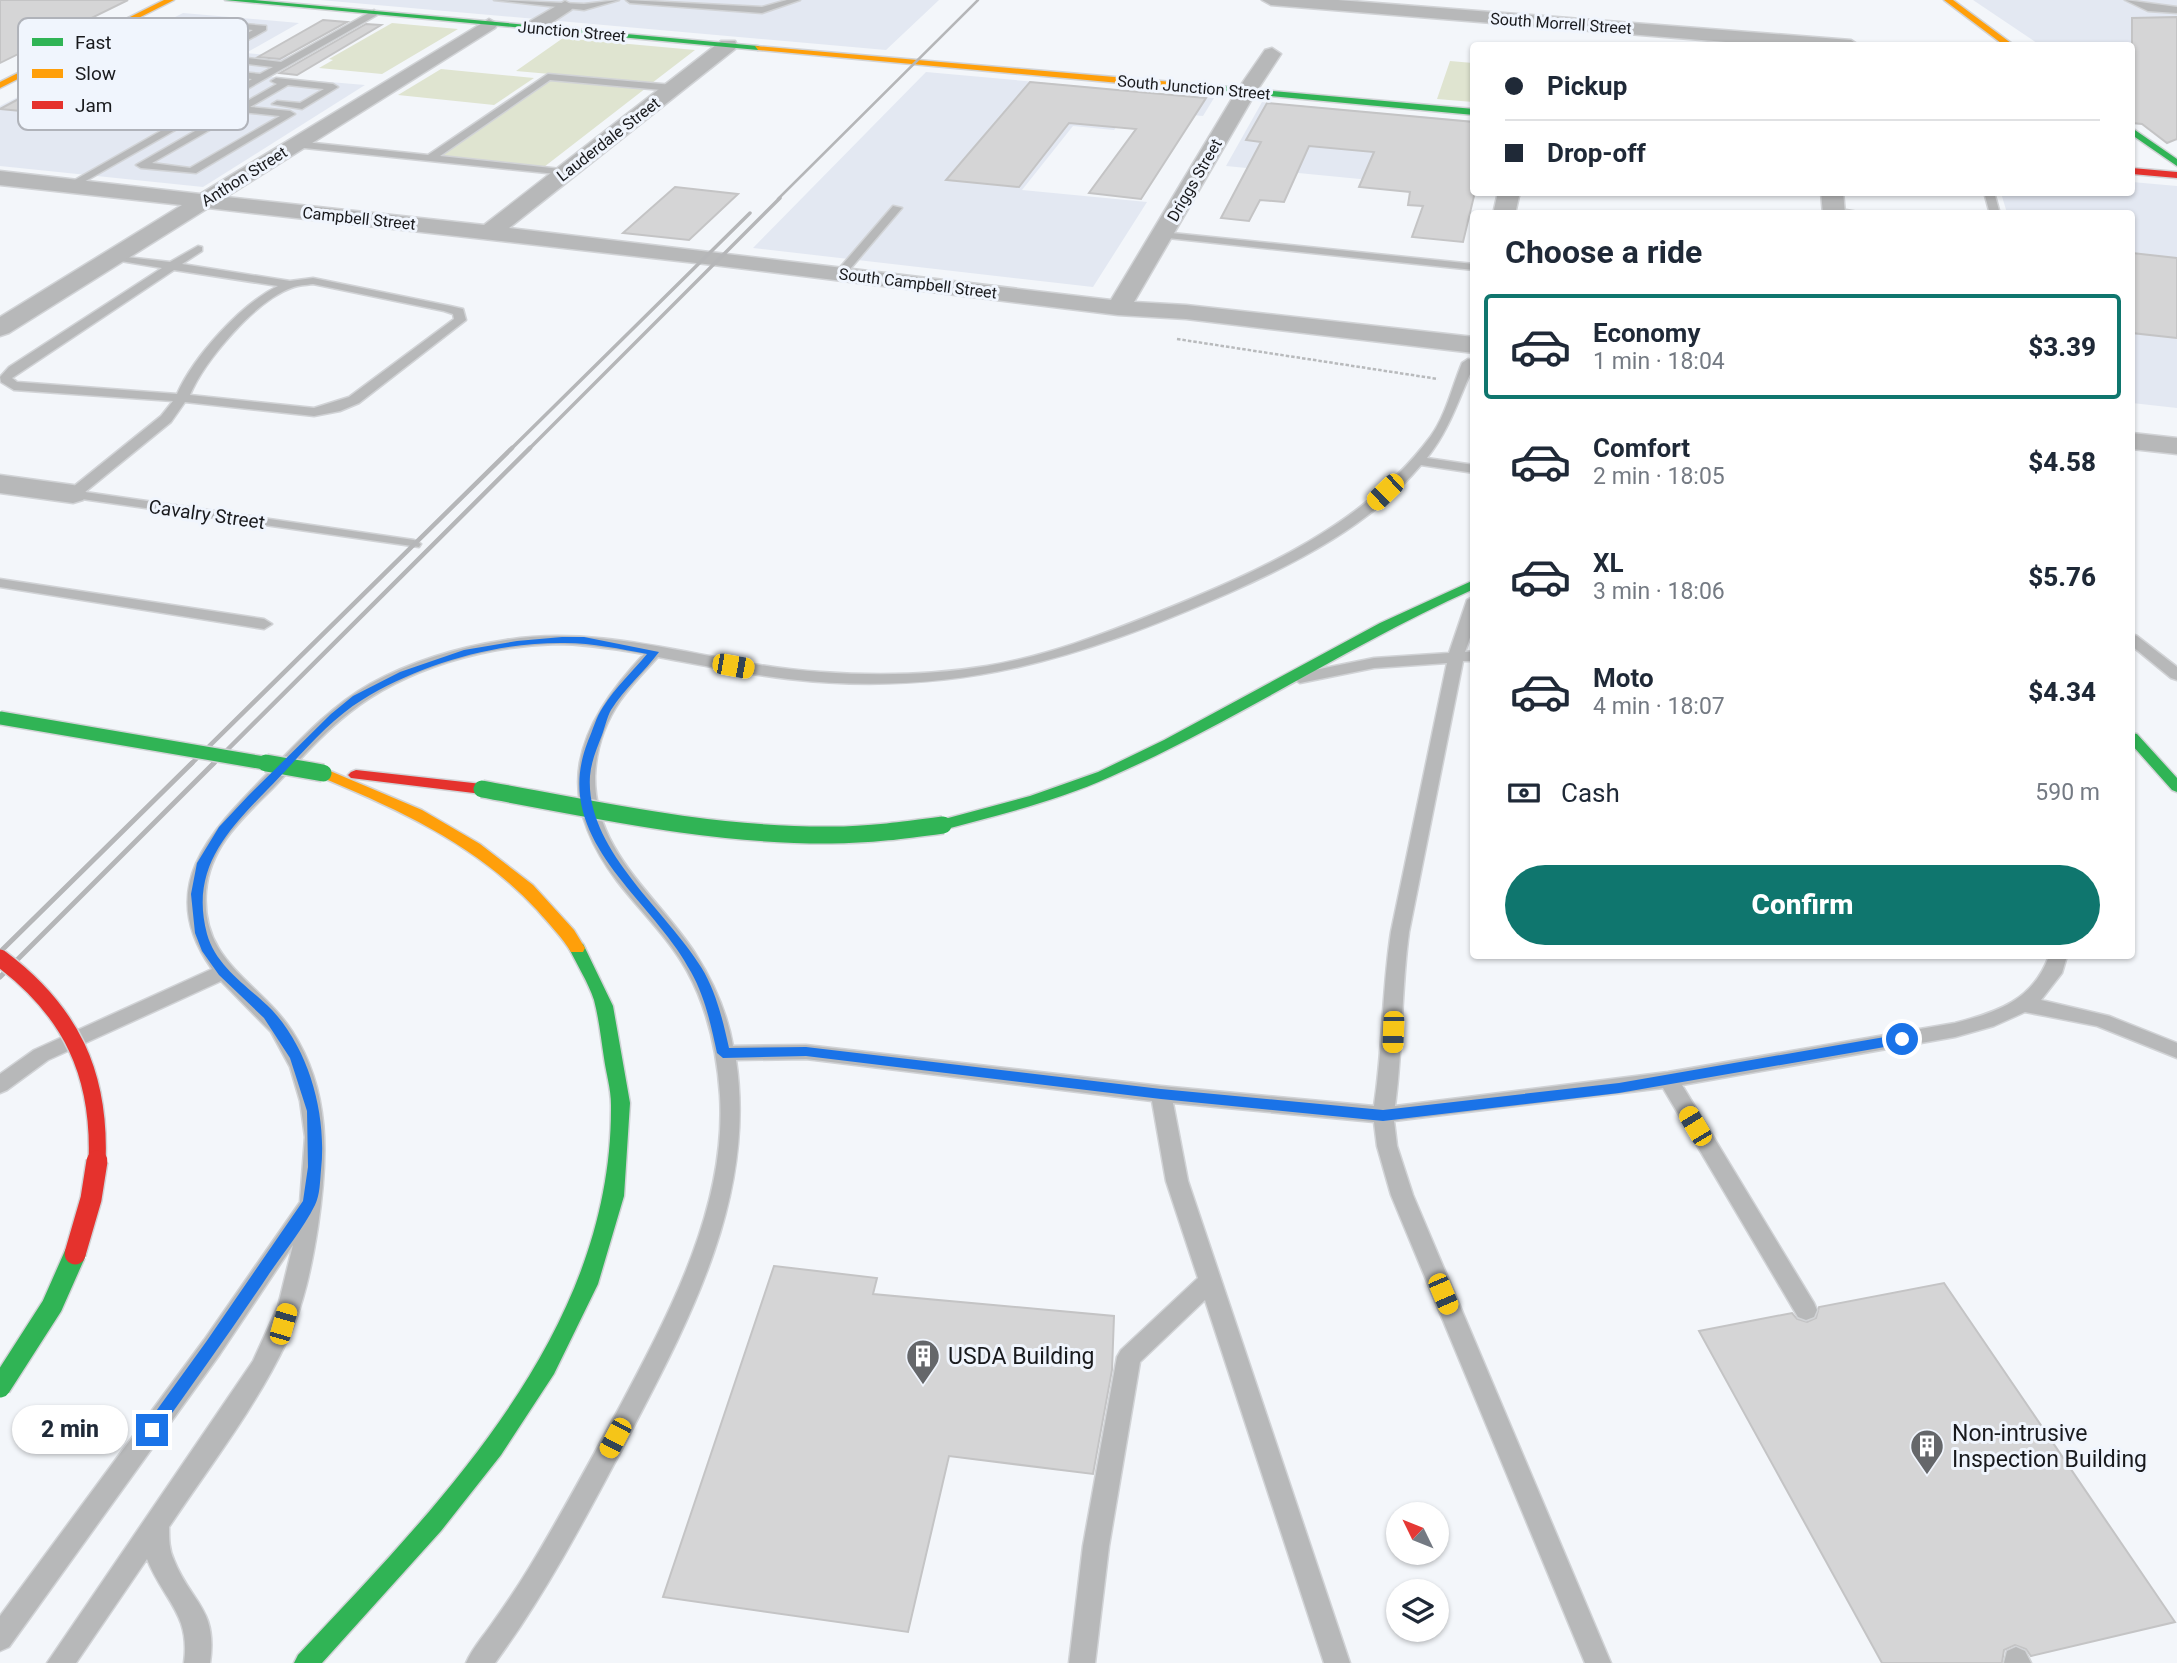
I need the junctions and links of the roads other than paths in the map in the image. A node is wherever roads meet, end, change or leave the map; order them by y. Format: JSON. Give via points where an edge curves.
{"nodes":[{"id":1,"x":170,"y":0,"type":"edge"},
{"id":2,"x":229,"y":0,"type":"edge"},
{"id":3,"x":498,"y":0,"type":"edge"},
{"id":4,"x":615,"y":0,"type":"edge"},
{"id":5,"x":630,"y":0,"type":"edge"},
{"id":6,"x":796,"y":0,"type":"edge"},
{"id":7,"x":1271,"y":0,"type":"edge"},
{"id":8,"x":1948,"y":0,"type":"edge"},
{"id":9,"x":2129,"y":0,"type":"edge"},
{"id":10,"x":565,"y":6,"type":"junction"},
{"id":11,"x":2177,"y":10,"type":"edge"},
{"id":12,"x":374,"y":13,"type":"junction"},
{"id":13,"x":134,"y":18,"type":"edge"},
{"id":14,"x":489,"y":24,"type":"junction"},
{"id":15,"x":248,"y":27,"type":"edge"},
{"id":16,"x":533,"y":27,"type":"junction"},
{"id":17,"x":248,"y":36,"type":"edge"},
{"id":18,"x":1790,"y":42,"type":"edge"},
{"id":19,"x":2006,"y":42,"type":"edge"},
{"id":20,"x":728,"y":45,"type":"junction"},
{"id":21,"x":1272,"y":54,"type":"dead end"},
{"id":22,"x":248,"y":61,"type":"edge"},
{"id":23,"x":915,"y":62,"type":"joint"},
{"id":24,"x":284,"y":65,"type":"junction"},
{"id":25,"x":18,"y":76,"type":"edge"},
{"id":26,"x":248,"y":76,"type":"edge"},
{"id":27,"x":261,"y":78,"type":"junction"},
{"id":28,"x":287,"y":82,"type":"junction"},
{"id":29,"x":0,"y":85,"type":"edge"},
{"id":30,"x":248,"y":85,"type":"edge"},
{"id":31,"x":673,"y":88,"type":"junction"},
{"id":32,"x":1246,"y":92,"type":"junction"},
{"id":33,"x":253,"y":102,"type":"junction"},
{"id":34,"x":248,"y":105,"type":"edge"},
{"id":35,"x":248,"y":110,"type":"edge"},
{"id":36,"x":1470,"y":112,"type":"edge"},
{"id":37,"x":169,"y":130,"type":"edge"},
{"id":38,"x":203,"y":130,"type":"edge"},
{"id":39,"x":2135,"y":133,"type":"edge"},
{"id":40,"x":295,"y":144,"type":"junction"},
{"id":41,"x":430,"y":158,"type":"junction"},
{"id":42,"x":2177,"y":163,"type":"edge"},
{"id":43,"x":2135,"y":171,"type":"edge"},
{"id":44,"x":566,"y":172,"type":"junction"},
{"id":45,"x":2177,"y":175,"type":"edge"},
{"id":46,"x":0,"y":178,"type":"edge"},
{"id":47,"x":71,"y":185,"type":"junction"},
{"id":48,"x":205,"y":200,"type":"junction"},
{"id":49,"x":897,"y":208,"type":"dead end"},
{"id":50,"x":489,"y":233,"type":"junction"},
{"id":51,"x":1162,"y":235,"type":"junction"},
{"id":52,"x":198,"y":249,"type":"dead end"},
{"id":53,"x":113,"y":257,"type":"junction"},
{"id":54,"x":719,"y":259,"type":"joint"},
{"id":55,"x":173,"y":266,"type":"junction"},
{"id":56,"x":1470,"y":267,"type":"edge"},
{"id":57,"x":841,"y":273,"type":"junction"},
{"id":58,"x":290,"y":284,"type":"junction"},
{"id":59,"x":1118,"y":308,"type":"junction"},
{"id":60,"x":0,"y":328,"type":"edge"},
{"id":61,"x":1470,"y":351,"type":"edge"},
{"id":62,"x":1470,"y":356,"type":"edge"},
{"id":63,"x":183,"y":398,"type":"junction"},
{"id":64,"x":2135,"y":421,"type":"edge"},
{"id":65,"x":2177,"y":426,"type":"edge"},
{"id":66,"x":2135,"y":440,"type":"edge"},
{"id":67,"x":2177,"y":446,"type":"edge"},
{"id":68,"x":1417,"y":460,"type":"junction"},
{"id":69,"x":1470,"y":468,"type":"edge"},
{"id":70,"x":0,"y":484,"type":"edge"},
{"id":71,"x":73,"y":495,"type":"junction"},
{"id":72,"x":414,"y":544,"type":"dead end"},
{"id":73,"x":0,"y":583,"type":"edge"},
{"id":74,"x":1470,"y":586,"type":"edge"},
{"id":75,"x":264,"y":624,"type":"dead end"},
{"id":76,"x":1470,"y":625,"type":"edge"},
{"id":77,"x":2135,"y":641,"type":"edge"},
{"id":78,"x":654,"y":652,"type":"junction"},
{"id":79,"x":1465,"y":657,"type":"edge"},
{"id":80,"x":2177,"y":675,"type":"edge"},
{"id":81,"x":1269,"y":688,"type":"junction"},
{"id":82,"x":0,"y":718,"type":"edge"},
{"id":83,"x":2135,"y":740,"type":"edge"},
{"id":84,"x":323,"y":773,"type":"junction"},
{"id":85,"x":2177,"y":787,"type":"edge"},
{"id":86,"x":0,"y":958,"type":"edge"},
{"id":87,"x":2058,"y":959,"type":"edge"},
{"id":88,"x":223,"y":972,"type":"junction"},
{"id":89,"x":2022,"y":1005,"type":"junction"},
{"id":90,"x":2177,"y":1051,"type":"edge"},
{"id":91,"x":723,"y":1053,"type":"junction"},
{"id":92,"x":1668,"y":1080,"type":"junction"},
{"id":93,"x":0,"y":1085,"type":"edge"},
{"id":94,"x":1161,"y":1094,"type":"junction"},
{"id":95,"x":1383,"y":1115,"type":"junction"},
{"id":96,"x":310,"y":1202,"type":"junction"},
{"id":97,"x":1210,"y":1281,"type":"junction"},
{"id":98,"x":1806,"y":1310,"type":"dead end"},
{"id":99,"x":0,"y":1387,"type":"edge"},
{"id":100,"x":156,"y":1527,"type":"junction"},
{"id":101,"x":0,"y":1638,"type":"edge"},
{"id":102,"x":60,"y":1663,"type":"edge"},
{"id":103,"x":197,"y":1663,"type":"edge"},
{"id":104,"x":306,"y":1663,"type":"edge"},
{"id":105,"x":479,"y":1663,"type":"edge"},
{"id":106,"x":1082,"y":1663,"type":"edge"},
{"id":107,"x":1337,"y":1663,"type":"edge"},
{"id":108,"x":1598,"y":1663,"type":"edge"}],
"edges":[{"from":1,"to":13,"type":"main road"},
{"from":2,"to":12,"type":"main road","name":"Junction Street"},
{"from":3,"to":10,"type":"lane"},
{"from":4,"to":10,"type":"lane"},
{"from":5,"to":6,"type":"lane","via":[[762,10]]},
{"from":7,"to":18,"type":"street","name":"South Morrell Street"},
{"from":8,"to":19,"type":"main road"},
{"from":9,"to":11,"type":"lane","via":[[2148,8]]},
{"from":10,"to":16,"type":"street"},
{"from":12,"to":14,"type":"main road","name":"Junction Street"},
{"from":12,"to":24,"type":"lane"},
{"from":14,"to":16,"type":"main road","name":"Junction Street"},
{"from":14,"to":40,"type":"street","name":"Anthon Street"},
{"from":15,"to":17,"type":"lane","via":[[262,28]]},
{"from":16,"to":20,"type":"main road","name":"Junction Street"},
{"from":20,"to":23,"type":"main road","name":"Junction Street"},
{"from":20,"to":31,"type":"street","name":"Lauderdale Street"},
{"from":21,"to":32,"type":"street","name":"Driggs Street"},
{"from":22,"to":24,"type":"lane"},
{"from":23,"to":32,"type":"main road","name":"South Junction Street"},
{"from":24,"to":27,"type":"lane"},
{"from":25,"to":29,"type":"main road"},
{"from":26,"to":27,"type":"lane"},
{"from":27,"to":28,"type":"lane"},
{"from":27,"to":30,"type":"lane"},
{"from":28,"to":33,"type":"lane"},
{"from":28,"to":33,"type":"lane","via":[[333,87],[302,106]]},
{"from":31,"to":41,"type":"lane","via":[[548,77]]},
{"from":31,"to":44,"type":"street","name":"Lauderdale Street"},
{"from":32,"to":36,"type":"main road","name":"South Junction Street"},
{"from":32,"to":51,"type":"street","name":"Driggs Street"},
{"from":33,"to":34,"type":"lane"},
{"from":35,"to":38,"type":"lane","via":[[290,114],[192,171],[142,165]]},
{"from":37,"to":47,"type":"lane"},
{"from":39,"to":42,"type":"main road"},
{"from":40,"to":41,"type":"lane"},
{"from":40,"to":48,"type":"street","name":"Anthon Street"},
{"from":41,"to":44,"type":"lane"},
{"from":43,"to":45,"type":"main road"},
{"from":44,"to":50,"type":"street","name":"Lauderdale Street"},
{"from":46,"to":47,"type":"street","name":"Campbell Street"},
{"from":47,"to":48,"type":"street","name":"Campbell Street"},
{"from":48,"to":50,"type":"street","name":"Campbell Street"},
{"from":48,"to":53,"type":"street","name":"Anthon Street"},
{"from":49,"to":57,"type":"lane"},
{"from":50,"to":54,"type":"street","name":"Campbell Street"},
{"from":51,"to":56,"type":"lane"},
{"from":51,"to":59,"type":"street","name":"Driggs Street"},
{"from":52,"to":55,"type":"lane"},
{"from":53,"to":55,"type":"lane"},
{"from":53,"to":60,"type":"street","name":"Anthon Street"},
{"from":54,"to":57,"type":"street","name":"South Campbell Street"},
{"from":55,"to":58,"type":"lane"},
{"from":55,"to":63,"type":"lane","via":[[5,379],[14,386]]},
{"from":57,"to":59,"type":"street","name":"South Campbell Street"},
{"from":58,"to":63,"type":"lane","via":[[258,304],[207,354]]},
{"from":58,"to":63,"type":"lane","via":[[313,281],[446,308],[459,312],[460,320],[354,400],[335,408],[314,412]]},
{"from":59,"to":61,"type":"street","name":"South Campbell Street","via":[[1275,340]]},
{"from":62,"to":68,"type":"lane","via":[[1441,432]]},
{"from":63,"to":71,"type":"lane","via":[[166,419]]},
{"from":64,"to":65,"type":"street"},
{"from":66,"to":67,"type":"street"},
{"from":68,"to":69,"type":"lane"},
{"from":68,"to":78,"type":"lane","via":[[1358,516],[1269,569],[1125,631],[1045,658],[940,677],[864,679],[791,675]]},
{"from":70,"to":71,"type":"street","name":"Cavalry Street"},
{"from":71,"to":72,"type":"lane","name":"Cavalry Street"},
{"from":73,"to":75,"type":"lane"},
{"from":74,"to":81,"type":"main road","via":[[1420,607]]},
{"from":76,"to":79,"type":"lane"},
{"from":77,"to":80,"type":"lane"},
{"from":78,"to":88,"type":"lane","via":[[584,640],[499,646],[442,660],[357,699],[252,799],[217,838],[203,863],[197,894],[201,933]]},
{"from":78,"to":91,"type":"lane","via":[[607,709],[589,755],[585,796],[599,839],[614,864],[697,971],[715,1015]]},
{"from":79,"to":81,"type":"lane","via":[[1353,666]]},
{"from":79,"to":95,"type":"lane","via":[[1400,932],[1392,1056]]},
{"from":81,"to":84,"type":"main road","bridge":true,"via":[[1097,778],[1040,799],[943,825],[859,835],[715,828],[448,783]]},
{"from":82,"to":84,"type":"main road","bridge":true},
{"from":83,"to":85,"type":"main road"},
{"from":84,"to":104,"type":"main road","via":[[396,803],[464,840],[542,901],[582,955],[600,992],[616,1046],[623,1095],[618,1184],[607,1228],[577,1310],[554,1355],[531,1396],[457,1499]]},
{"from":86,"to":99,"type":"main road","bridge":true,"via":[[36,986],[69,1028],[89,1070],[97,1124],[91,1196],[70,1269],[49,1313]]},
{"from":87,"to":89,"type":"lane","via":[[2040,991]]},
{"from":88,"to":93,"type":"lane","via":[[41,1055]]},
{"from":88,"to":96,"type":"lane","via":[[269,1015],[286,1038],[306,1083],[316,1138]]},
{"from":89,"to":90,"type":"lane","via":[[2089,1016]]},
{"from":89,"to":92,"type":"lane","via":[[1955,1030]]},
{"from":91,"to":94,"type":"lane","via":[[806,1052]]},
{"from":91,"to":105,"type":"lane","via":[[731,1115],[723,1184],[692,1282],[577,1511],[535,1583]]},
{"from":92,"to":95,"type":"lane"},
{"from":92,"to":98,"type":"lane"},
{"from":94,"to":95,"type":"lane"},
{"from":94,"to":97,"type":"lane","via":[[1177,1181]]},
{"from":95,"to":108,"type":"lane","via":[[1402,1195]]},
{"from":96,"to":100,"type":"lane","via":[[295,1284],[265,1362]]},
{"from":96,"to":101,"type":"lane","via":[[212,1347]]},
{"from":97,"to":106,"type":"lane","via":[[1129,1357],[1096,1546]]},
{"from":97,"to":107,"type":"lane"},
{"from":100,"to":102,"type":"lane"},
{"from":100,"to":103,"type":"lane","via":[[160,1561],[196,1622],[200,1639]]}]}
